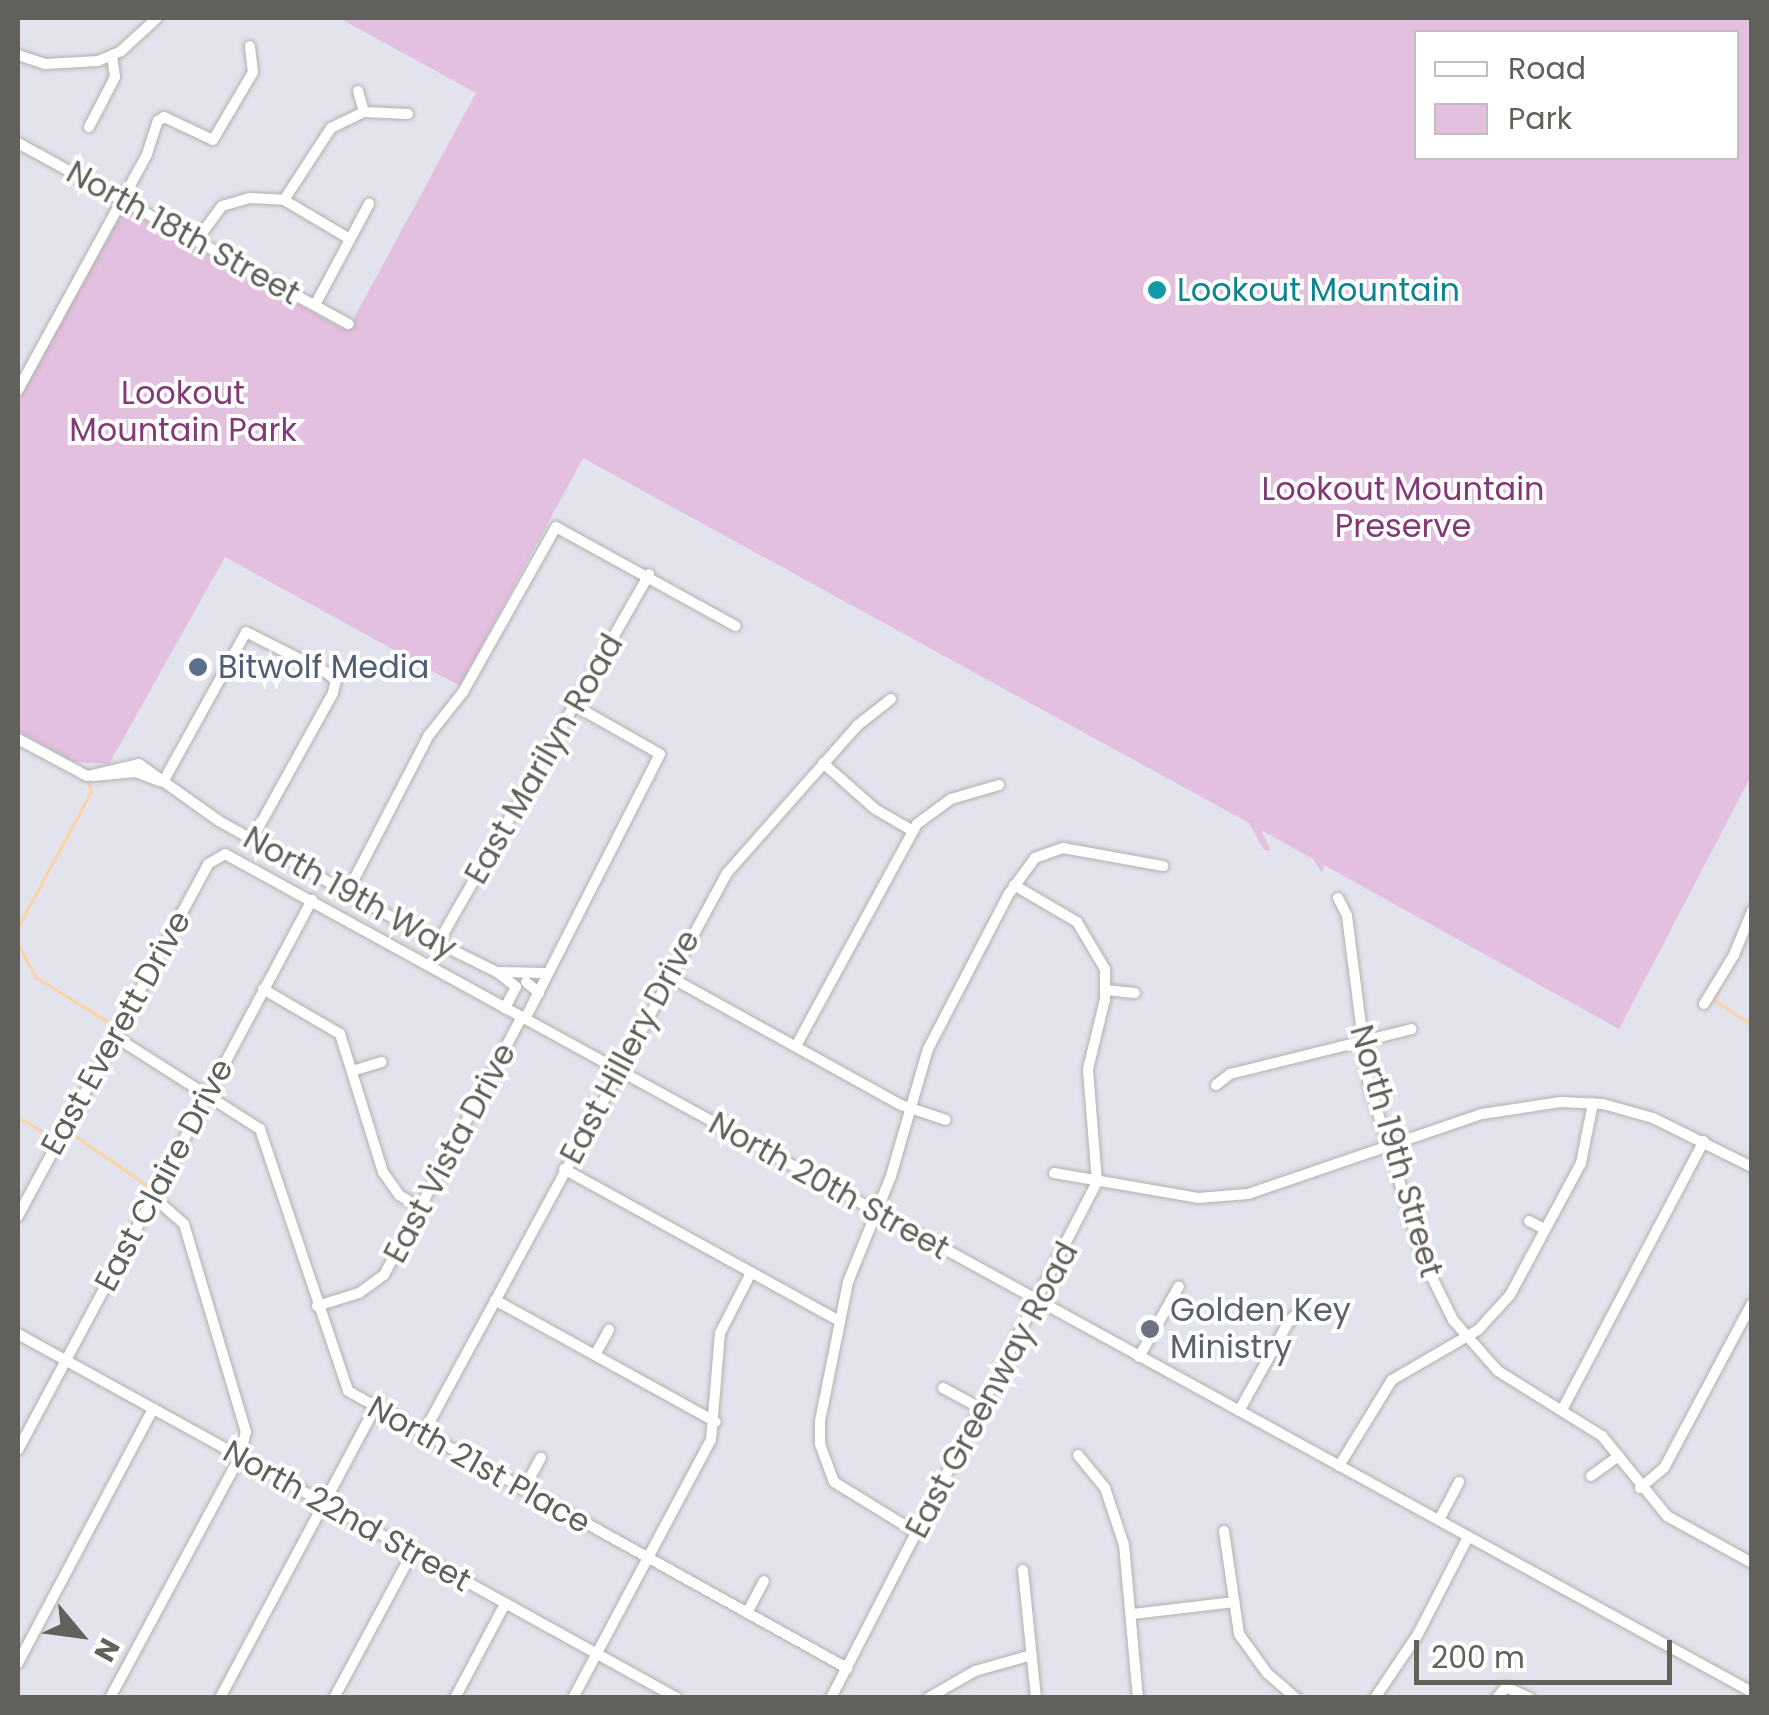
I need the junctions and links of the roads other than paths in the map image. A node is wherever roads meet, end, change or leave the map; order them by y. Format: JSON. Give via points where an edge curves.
{"nodes":[{"id":1,"x":158,"y":18,"type":"edge"},
{"id":2,"x":250,"y":46,"type":"dead end"},
{"id":3,"x":18,"y":55,"type":"edge"},
{"id":4,"x":112,"y":55,"type":"junction"},
{"id":5,"x":358,"y":91,"type":"dead end"},
{"id":6,"x":364,"y":112,"type":"junction"},
{"id":7,"x":408,"y":114,"type":"dead end"},
{"id":8,"x":89,"y":127,"type":"dead end"},
{"id":9,"x":19,"y":149,"type":"edge"},
{"id":10,"x":122,"y":200,"type":"junction"},
{"id":11,"x":284,"y":200,"type":"junction"},
{"id":12,"x":369,"y":204,"type":"dead end"},
{"id":13,"x":350,"y":238,"type":"junction"},
{"id":14,"x":196,"y":241,"type":"junction"},
{"id":15,"x":315,"y":305,"type":"junction"},
{"id":16,"x":349,"y":324,"type":"dead end"},
{"id":17,"x":18,"y":390,"type":"edge"},
{"id":18,"x":649,"y":574,"type":"junction"},
{"id":19,"x":735,"y":626,"type":"dead end"},
{"id":20,"x":891,"y":699,"type":"dead end"},
{"id":21,"x":577,"y":707,"type":"junction"},
{"id":22,"x":18,"y":739,"type":"edge"},
{"id":23,"x":823,"y":763,"type":"junction"},
{"id":24,"x":163,"y":782,"type":"junction"},
{"id":25,"x":999,"y":785,"type":"dead end"},
{"id":26,"x":913,"y":830,"type":"junction"},
{"id":27,"x":252,"y":839,"type":"junction"},
{"id":28,"x":218,"y":854,"type":"joint"},
{"id":29,"x":1163,"y":866,"type":"dead end"},
{"id":30,"x":1014,"y":885,"type":"junction"},
{"id":31,"x":348,"y":891,"type":"junction"},
{"id":32,"x":1338,"y":898,"type":"dead end"},
{"id":33,"x":312,"y":900,"type":"junction"},
{"id":34,"x":1752,"y":911,"type":"edge"},
{"id":35,"x":438,"y":943,"type":"junction"},
{"id":36,"x":497,"y":972,"type":"junction"},
{"id":37,"x":541,"y":972,"type":"junction"},
{"id":38,"x":668,"y":976,"type":"junction"},
{"id":39,"x":521,"y":985,"type":"junction"},
{"id":40,"x":263,"y":989,"type":"junction"},
{"id":41,"x":1106,"y":990,"type":"junction"},
{"id":42,"x":538,"y":992,"type":"junction"},
{"id":43,"x":1135,"y":994,"type":"dead end"},
{"id":44,"x":1704,"y":1004,"type":"dead end"},
{"id":45,"x":505,"y":1008,"type":"junction"},
{"id":46,"x":523,"y":1018,"type":"junction"},
{"id":47,"x":1412,"y":1028,"type":"dead end"},
{"id":48,"x":114,"y":1036,"type":"junction"},
{"id":49,"x":1359,"y":1040,"type":"junction"},
{"id":50,"x":796,"y":1046,"type":"junction"},
{"id":51,"x":382,"y":1062,"type":"dead end"},
{"id":52,"x":618,"y":1069,"type":"junction"},
{"id":53,"x":352,"y":1072,"type":"junction"},
{"id":54,"x":1216,"y":1085,"type":"dead end"},
{"id":55,"x":208,"y":1093,"type":"junction"},
{"id":56,"x":1593,"y":1103,"type":"junction"},
{"id":57,"x":911,"y":1108,"type":"junction"},
{"id":58,"x":946,"y":1120,"type":"dead end"},
{"id":59,"x":1704,"y":1141,"type":"junction"},
{"id":60,"x":1388,"y":1148,"type":"junction"},
{"id":61,"x":1752,"y":1167,"type":"edge"},
{"id":62,"x":564,"y":1169,"type":"junction"},
{"id":63,"x":1054,"y":1173,"type":"dead end"},
{"id":64,"x":1097,"y":1182,"type":"junction"},
{"id":65,"x":152,"y":1196,"type":"junction"},
{"id":66,"x":420,"y":1208,"type":"junction"},
{"id":67,"x":875,"y":1212,"type":"junction"},
{"id":68,"x":18,"y":1216,"type":"edge"},
{"id":69,"x":1529,"y":1220,"type":"dead end"},
{"id":70,"x":1545,"y":1229,"type":"junction"},
{"id":71,"x":751,"y":1273,"type":"junction"},
{"id":72,"x":1179,"y":1286,"type":"dead end"},
{"id":73,"x":494,"y":1300,"type":"junction"},
{"id":74,"x":1038,"y":1302,"type":"junction"},
{"id":75,"x":1752,"y":1303,"type":"edge"},
{"id":76,"x":1307,"y":1304,"type":"dead end"},
{"id":77,"x":317,"y":1306,"type":"junction"},
{"id":78,"x":839,"y":1321,"type":"junction"},
{"id":79,"x":609,"y":1330,"type":"dead end"},
{"id":80,"x":18,"y":1334,"type":"edge"},
{"id":81,"x":1465,"y":1337,"type":"junction"},
{"id":82,"x":595,"y":1355,"type":"junction"},
{"id":83,"x":1139,"y":1357,"type":"junction"},
{"id":84,"x":65,"y":1361,"type":"junction"},
{"id":85,"x":943,"y":1388,"type":"dead end"},
{"id":86,"x":375,"y":1408,"type":"junction"},
{"id":87,"x":153,"y":1409,"type":"junction"},
{"id":88,"x":982,"y":1409,"type":"junction"},
{"id":89,"x":1562,"y":1410,"type":"junction"},
{"id":90,"x":1239,"y":1411,"type":"junction"},
{"id":91,"x":716,"y":1422,"type":"junction"},
{"id":92,"x":423,"y":1434,"type":"junction"},
{"id":93,"x":18,"y":1450,"type":"edge"},
{"id":94,"x":1078,"y":1455,"type":"dead end"},
{"id":95,"x":240,"y":1456,"type":"junction"},
{"id":96,"x":1619,"y":1456,"type":"junction"},
{"id":97,"x":540,"y":1458,"type":"dead end"},
{"id":98,"x":1339,"y":1466,"type":"junction"},
{"id":99,"x":1591,"y":1476,"type":"dead end"},
{"id":100,"x":1459,"y":1482,"type":"dead end"},
{"id":101,"x":1640,"y":1488,"type":"junction"},
{"id":102,"x":523,"y":1490,"type":"junction"},
{"id":103,"x":323,"y":1505,"type":"junction"},
{"id":104,"x":1439,"y":1520,"type":"junction"},
{"id":105,"x":1224,"y":1532,"type":"dead end"},
{"id":106,"x":917,"y":1533,"type":"junction"},
{"id":107,"x":1468,"y":1537,"type":"junction"},
{"id":108,"x":412,"y":1553,"type":"junction"},
{"id":109,"x":648,"y":1558,"type":"junction"},
{"id":110,"x":1752,"y":1563,"type":"edge"},
{"id":111,"x":1023,"y":1570,"type":"dead end"},
{"id":112,"x":764,"y":1581,"type":"dead end"},
{"id":113,"x":1234,"y":1602,"type":"junction"},
{"id":114,"x":505,"y":1604,"type":"junction"},
{"id":115,"x":747,"y":1613,"type":"junction"},
{"id":116,"x":1133,"y":1614,"type":"junction"},
{"id":117,"x":596,"y":1654,"type":"junction"},
{"id":118,"x":1028,"y":1656,"type":"junction"},
{"id":119,"x":1256,"y":1660,"type":"junction"},
{"id":120,"x":18,"y":1663,"type":"edge"},
{"id":121,"x":847,"y":1668,"type":"junction"},
{"id":122,"x":1246,"y":1669,"type":"dead end"},
{"id":123,"x":1752,"y":1692,"type":"edge"},
{"id":124,"x":110,"y":1698,"type":"edge"},
{"id":125,"x":220,"y":1698,"type":"edge"},
{"id":126,"x":334,"y":1698,"type":"edge"},
{"id":127,"x":455,"y":1698,"type":"edge"},
{"id":128,"x":573,"y":1698,"type":"edge"},
{"id":129,"x":677,"y":1698,"type":"edge"},
{"id":130,"x":831,"y":1698,"type":"edge"},
{"id":131,"x":928,"y":1698,"type":"edge"},
{"id":132,"x":1036,"y":1698,"type":"edge"},
{"id":133,"x":1138,"y":1698,"type":"edge"},
{"id":134,"x":1296,"y":1698,"type":"edge"},
{"id":135,"x":1375,"y":1698,"type":"edge"},
{"id":136,"x":1497,"y":1698,"type":"edge"},
{"id":137,"x":1530,"y":1698,"type":"edge"}],
"edges":[{"from":1,"to":4,"type":"street"},
{"from":2,"to":10,"type":"street","via":[[253,72],[217,137],[208,142],[164,116]]},
{"from":3,"to":4,"type":"street","via":[[63,65]]},
{"from":4,"to":8,"type":"street","via":[[116,76]]},
{"from":5,"to":6,"type":"street"},
{"from":6,"to":7,"type":"street"},
{"from":6,"to":11,"type":"street","via":[[316,144]]},
{"from":9,"to":10,"type":"street","name":"North 18th Street"},
{"from":10,"to":14,"type":"street","name":"North 18th Street"},
{"from":10,"to":17,"type":"street"},
{"from":11,"to":13,"type":"street"},
{"from":11,"to":14,"type":"street","via":[[250,198],[222,206]]},
{"from":12,"to":13,"type":"street"},
{"from":13,"to":15,"type":"street"},
{"from":14,"to":15,"type":"street","name":"North 18th Street"},
{"from":15,"to":16,"type":"street","name":"North 18th Street"},
{"from":18,"to":19,"type":"street"},
{"from":18,"to":21,"type":"street","name":"East Marilyn Road"},
{"from":18,"to":31,"type":"street","via":[[556,526],[463,692],[428,736]]},
{"from":20,"to":23,"type":"street","name":"East Hillery Drive","via":[[876,706]]},
{"from":21,"to":35,"type":"street","name":"East Marilyn Road"},
{"from":21,"to":37,"type":"street","name":"East Vista Drive","via":[[660,754]]},
{"from":22,"to":24,"type":"street","name":"North 19th Way","via":[[87,776],[126,762]]},
{"from":23,"to":26,"type":"street","via":[[875,809]]},
{"from":23,"to":38,"type":"street","name":"East Hillery Drive","via":[[733,863]]},
{"from":24,"to":27,"type":"street","name":"North 19th Way"},
{"from":24,"to":27,"type":"street","via":[[246,632],[336,680]]},
{"from":25,"to":26,"type":"street","via":[[951,798]]},
{"from":26,"to":50,"type":"street"},
{"from":27,"to":31,"type":"street","name":"North 19th Way"},
{"from":28,"to":33,"type":"street","name":"North 20th Street"},
{"from":28,"to":48,"type":"street","name":"East Everett Drive"},
{"from":29,"to":30,"type":"street","via":[[1063,848],[1035,858]]},
{"from":30,"to":41,"type":"street","via":[[1086,930],[1101,954]]},
{"from":30,"to":57,"type":"street","via":[[928,1048]]},
{"from":31,"to":35,"type":"street","name":"North 19th Way"},
{"from":32,"to":49,"type":"street","name":"North 19th Street","via":[[1347,916]]},
{"from":33,"to":40,"type":"street","name":"East Claire Drive"},
{"from":33,"to":45,"type":"street","name":"North 20th Street"},
{"from":34,"to":44,"type":"street"},
{"from":35,"to":36,"type":"street","name":"North 19th Way"},
{"from":36,"to":37,"type":"street","name":"North 19th Way"},
{"from":36,"to":39,"type":"street"},
{"from":37,"to":39,"type":"street","name":"East Vista Drive"},
{"from":37,"to":42,"type":"street","name":"East Vista Drive"},
{"from":38,"to":50,"type":"street"},
{"from":38,"to":52,"type":"street","name":"East Hillery Drive"},
{"from":39,"to":42,"type":"street"},
{"from":39,"to":45,"type":"street","name":"East Vista Drive"},
{"from":40,"to":53,"type":"street","via":[[340,1034]]},
{"from":40,"to":55,"type":"street","name":"East Claire Drive"},
{"from":41,"to":43,"type":"street"},
{"from":41,"to":64,"type":"street","via":[[1088,1069]]},
{"from":42,"to":46,"type":"street","name":"East Vista Drive"},
{"from":45,"to":46,"type":"street","name":"North 20th Street"},
{"from":46,"to":52,"type":"street","name":"North 20th Street"},
{"from":46,"to":66,"type":"street","name":"East Vista Drive"},
{"from":47,"to":49,"type":"street"},
{"from":48,"to":55,"type":"street","name":"North 21st Place"},
{"from":48,"to":68,"type":"street","name":"East Everett Drive"},
{"from":49,"to":54,"type":"street","via":[[1230,1074]]},
{"from":49,"to":60,"type":"street","name":"North 19th Street"},
{"from":50,"to":57,"type":"street"},
{"from":51,"to":53,"type":"street"},
{"from":52,"to":62,"type":"street","name":"East Hillery Drive"},
{"from":52,"to":67,"type":"street","name":"North 20th Street"},
{"from":53,"to":66,"type":"street","via":[[388,1182]]},
{"from":55,"to":65,"type":"street","name":"East Claire Drive"},
{"from":55,"to":77,"type":"street","name":"North 21st Place","via":[[263,1136]]},
{"from":56,"to":59,"type":"street","via":[[1653,1118]]},
{"from":56,"to":60,"type":"street","via":[[1508,1107]]},
{"from":56,"to":70,"type":"street","via":[[1580,1163]]},
{"from":57,"to":58,"type":"street"},
{"from":57,"to":67,"type":"street"},
{"from":59,"to":61,"type":"street"},
{"from":59,"to":89,"type":"street"},
{"from":60,"to":64,"type":"street","via":[[1277,1187],[1221,1198]]},
{"from":60,"to":81,"type":"street","name":"North 19th Street","via":[[1431,1281]]},
{"from":62,"to":71,"type":"street"},
{"from":62,"to":73,"type":"street","name":"East Hillery Drive"},
{"from":63,"to":64,"type":"street"},
{"from":64,"to":74,"type":"street","name":"East Greenway Road"},
{"from":65,"to":84,"type":"street","name":"East Claire Drive"},
{"from":65,"to":95,"type":"street","via":[[184,1224],[244,1416]]},
{"from":66,"to":77,"type":"street","name":"East Vista Drive","via":[[376,1284]]},
{"from":67,"to":74,"type":"street","name":"North 20th Street"},
{"from":67,"to":78,"type":"street"},
{"from":69,"to":70,"type":"street"},
{"from":70,"to":81,"type":"street","via":[[1510,1294]]},
{"from":71,"to":78,"type":"street"},
{"from":71,"to":91,"type":"street","via":[[720,1333]]},
{"from":72,"to":83,"type":"street"},
{"from":73,"to":82,"type":"street"},
{"from":73,"to":92,"type":"street","name":"East Hillery Drive"},
{"from":74,"to":83,"type":"street","name":"North 20th Street"},
{"from":74,"to":88,"type":"street","name":"East Greenway Road"},
{"from":75,"to":101,"type":"street","via":[[1664,1468]]},
{"from":76,"to":90,"type":"street","via":[[1289,1321]]},
{"from":77,"to":86,"type":"street","name":"North 21st Place","via":[[343,1384]]},
{"from":78,"to":106,"type":"street","via":[[820,1444],[834,1482]]},
{"from":79,"to":82,"type":"street"},
{"from":80,"to":84,"type":"street","name":"North 22nd Street"},
{"from":81,"to":89,"type":"street","name":"North 19th Street","via":[[1508,1378]]},
{"from":81,"to":98,"type":"street","via":[[1392,1380]]},
{"from":82,"to":91,"type":"street"},
{"from":83,"to":90,"type":"street","name":"North 20th Street"},
{"from":84,"to":87,"type":"street","name":"North 22nd Street"},
{"from":84,"to":93,"type":"street","name":"East Claire Drive"},
{"from":85,"to":88,"type":"street"},
{"from":86,"to":92,"type":"street","name":"North 21st Place"},
{"from":86,"to":103,"type":"street"},
{"from":87,"to":95,"type":"street","name":"North 22nd Street"},
{"from":87,"to":120,"type":"street"},
{"from":88,"to":106,"type":"street","name":"East Greenway Road"},
{"from":89,"to":96,"type":"street","name":"North 19th Street","via":[[1592,1427]]},
{"from":90,"to":98,"type":"street","name":"North 20th Street"},
{"from":91,"to":109,"type":"street"},
{"from":92,"to":102,"type":"street","name":"North 21st Place"},
{"from":94,"to":116,"type":"street","via":[[1093,1468],[1115,1514]]},
{"from":95,"to":103,"type":"street","name":"North 22nd Street"},
{"from":95,"to":124,"type":"street"},
{"from":96,"to":99,"type":"street"},
{"from":96,"to":101,"type":"street","name":"North 19th Street"},
{"from":97,"to":102,"type":"street"},
{"from":98,"to":104,"type":"street","name":"North 20th Street"},
{"from":100,"to":104,"type":"street"},
{"from":101,"to":110,"type":"street","name":"North 19th Street","via":[[1675,1521]]},
{"from":102,"to":109,"type":"street","name":"North 21st Place"},
{"from":103,"to":108,"type":"street","name":"North 22nd Street"},
{"from":103,"to":125,"type":"street"},
{"from":104,"to":107,"type":"street","name":"North 20th Street"},
{"from":105,"to":113,"type":"street"},
{"from":106,"to":121,"type":"street","name":"East Greenway Road"},
{"from":107,"to":123,"type":"street","name":"North 20th Street"},
{"from":107,"to":135,"type":"street"},
{"from":108,"to":114,"type":"street","name":"North 22nd Street"},
{"from":108,"to":126,"type":"street"},
{"from":109,"to":115,"type":"street","name":"North 21st Place"},
{"from":109,"to":117,"type":"street"},
{"from":111,"to":118,"type":"street"},
{"from":112,"to":115,"type":"street"},
{"from":113,"to":116,"type":"street"},
{"from":113,"to":119,"type":"street","via":[[1239,1634]]},
{"from":114,"to":117,"type":"street","name":"North 22nd Street"},
{"from":114,"to":127,"type":"street"},
{"from":115,"to":121,"type":"street","name":"North 21st Place"},
{"from":116,"to":133,"type":"street"},
{"from":117,"to":128,"type":"street"},
{"from":117,"to":129,"type":"street","name":"North 22nd Street"},
{"from":118,"to":131,"type":"street","via":[[974,1671]]},
{"from":118,"to":132,"type":"street"},
{"from":119,"to":122,"type":"street"},
{"from":119,"to":134,"type":"street"},
{"from":121,"to":130,"type":"street","name":"East Greenway Road"},
{"from":136,"to":137,"type":"street","via":[[1506,1687]]}]}
